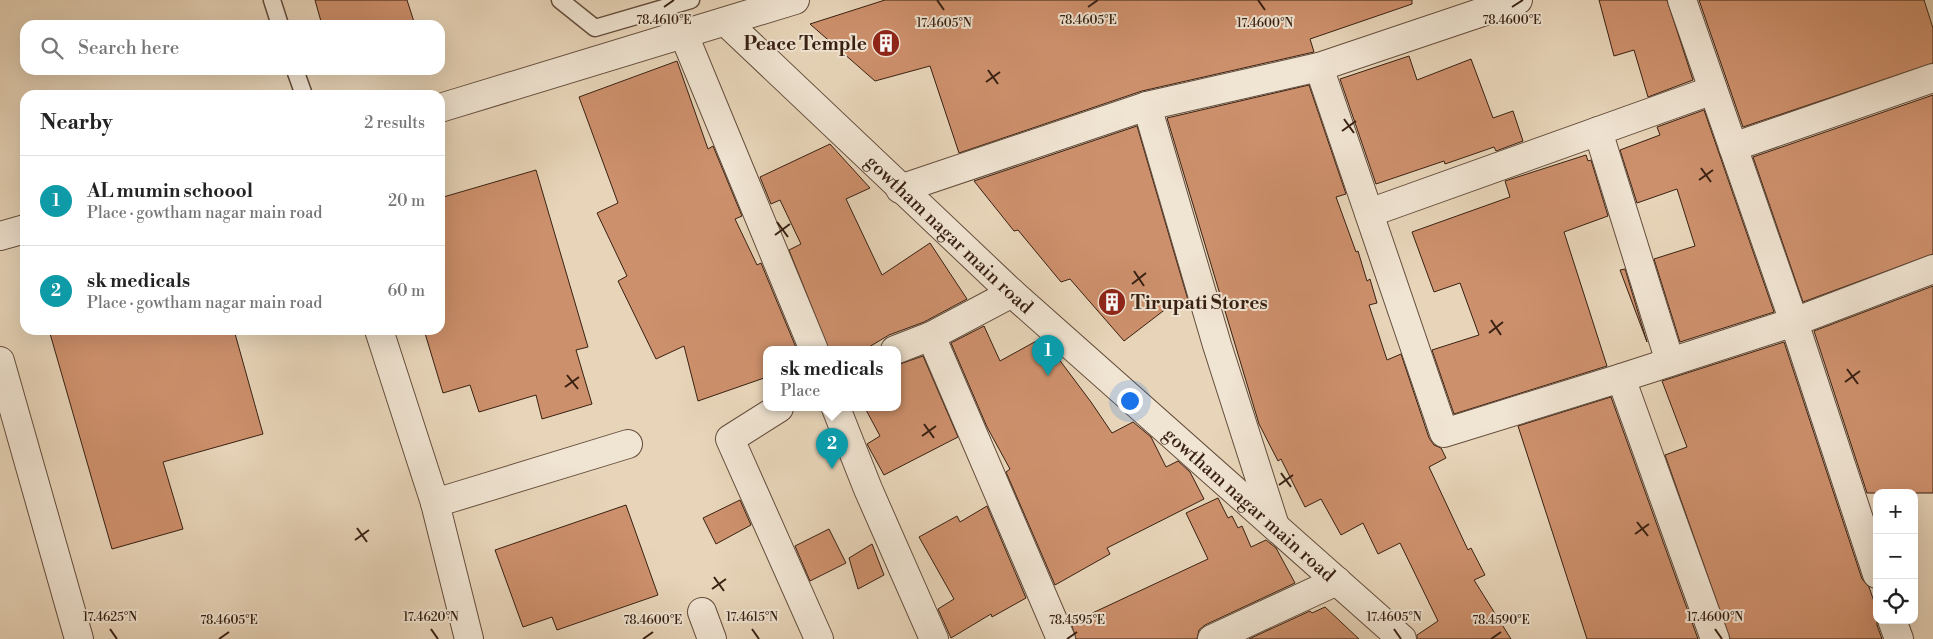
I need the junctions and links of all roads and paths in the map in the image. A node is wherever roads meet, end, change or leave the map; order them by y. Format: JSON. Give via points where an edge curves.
{"nodes":[{"id":1,"x":272,"y":0,"type":"edge"},
{"id":2,"x":560,"y":0,"type":"edge"},
{"id":3,"x":691,"y":0,"type":"edge"},
{"id":4,"x":795,"y":0,"type":"edge"},
{"id":5,"x":1518,"y":0,"type":"edge"},
{"id":6,"x":1682,"y":0,"type":"edge"},
{"id":7,"x":278,"y":20,"type":"edge"},
{"id":8,"x":726,"y":22,"type":"junction"},
{"id":9,"x":684,"y":35,"type":"junction"},
{"id":10,"x":1319,"y":66,"type":"junction"},
{"id":11,"x":297,"y":75,"type":"edge"},
{"id":12,"x":1933,"y":78,"type":"edge"},
{"id":13,"x":302,"y":90,"type":"edge"},
{"id":14,"x":1713,"y":90,"type":"junction"},
{"id":15,"x":1147,"y":106,"type":"junction"},
{"id":16,"x":445,"y":107,"type":"edge"},
{"id":17,"x":1598,"y":131,"type":"junction"},
{"id":18,"x":1733,"y":147,"type":"junction"},
{"id":19,"x":900,"y":189,"type":"junction"},
{"id":20,"x":1369,"y":213,"type":"junction"},
{"id":21,"x":20,"y":230,"type":"edge"},
{"id":22,"x":0,"y":236,"type":"edge"},
{"id":23,"x":1933,"y":270,"type":"edge"},
{"id":24,"x":1012,"y":293,"type":"junction"},
{"id":25,"x":1794,"y":322,"type":"junction"},
{"id":26,"x":381,"y":335,"type":"edge"},
{"id":27,"x":931,"y":336,"type":"junction"},
{"id":28,"x":812,"y":346,"type":"edge"},
{"id":29,"x":901,"y":348,"type":"edge"},
{"id":30,"x":0,"y":361,"type":"edge"},
{"id":31,"x":1670,"y":362,"type":"junction"},
{"id":32,"x":1621,"y":378,"type":"junction"},
{"id":33,"x":774,"y":411,"type":"edge"},
{"id":34,"x":837,"y":411,"type":"edge"},
{"id":35,"x":628,"y":444,"type":"dead end"},
{"id":36,"x":435,"y":503,"type":"junction"},
{"id":37,"x":1276,"y":527,"type":"junction"},
{"id":38,"x":1873,"y":562,"type":"edge"},
{"id":39,"x":1337,"y":581,"type":"junction"},
{"id":40,"x":702,"y":612,"type":"dead end"},
{"id":41,"x":1893,"y":624,"type":"edge"},
{"id":42,"x":79,"y":639,"type":"edge"},
{"id":43,"x":469,"y":639,"type":"edge"},
{"id":44,"x":712,"y":639,"type":"edge"},
{"id":45,"x":820,"y":639,"type":"edge"},
{"id":46,"x":934,"y":639,"type":"edge"},
{"id":47,"x":1061,"y":639,"type":"edge"},
{"id":48,"x":1212,"y":639,"type":"edge"},
{"id":49,"x":1402,"y":639,"type":"edge"},
{"id":50,"x":1714,"y":639,"type":"edge"},
{"id":51,"x":1899,"y":639,"type":"edge"}],
"edges":[{"from":1,"to":7,"type":"lane"},
{"from":2,"to":3,"type":"lane","via":[[595,28]]},
{"from":4,"to":8,"type":"street"},
{"from":5,"to":10,"type":"street"},
{"from":6,"to":14,"type":"street"},
{"from":8,"to":9,"type":"street"},
{"from":8,"to":19,"type":"street","name":"gowtham nagar main road"},
{"from":9,"to":16,"type":"street"},
{"from":9,"to":28,"type":"street"},
{"from":10,"to":15,"type":"street"},
{"from":10,"to":20,"type":"street"},
{"from":11,"to":13,"type":"lane"},
{"from":12,"to":18,"type":"street"},
{"from":14,"to":17,"type":"street"},
{"from":14,"to":18,"type":"street"},
{"from":15,"to":19,"type":"street"},
{"from":15,"to":37,"type":"street","via":[[1217,345]]},
{"from":17,"to":20,"type":"street"},
{"from":17,"to":31,"type":"street"},
{"from":18,"to":25,"type":"street"},
{"from":19,"to":24,"type":"street","name":"gowtham nagar main road"},
{"from":20,"to":32,"type":"street","via":[[1444,433]]},
{"from":21,"to":22,"type":"street"},
{"from":23,"to":25,"type":"street"},
{"from":24,"to":27,"type":"street"},
{"from":24,"to":37,"type":"street","name":"gowtham nagar main road"},
{"from":25,"to":31,"type":"street"},
{"from":25,"to":38,"type":"street"},
{"from":26,"to":36,"type":"street"},
{"from":27,"to":29,"type":"street"},
{"from":27,"to":47,"type":"street"},
{"from":30,"to":42,"type":"street"},
{"from":31,"to":32,"type":"street"},
{"from":32,"to":50,"type":"street"},
{"from":33,"to":45,"type":"street","via":[[730,439]]},
{"from":34,"to":46,"type":"street"},
{"from":35,"to":36,"type":"street"},
{"from":36,"to":43,"type":"street"},
{"from":37,"to":39,"type":"street","name":"gowtham nagar main road"},
{"from":39,"to":48,"type":"street"},
{"from":39,"to":49,"type":"street","name":"gowtham nagar main road"},
{"from":40,"to":44,"type":"street"},
{"from":41,"to":51,"type":"street"}]}
